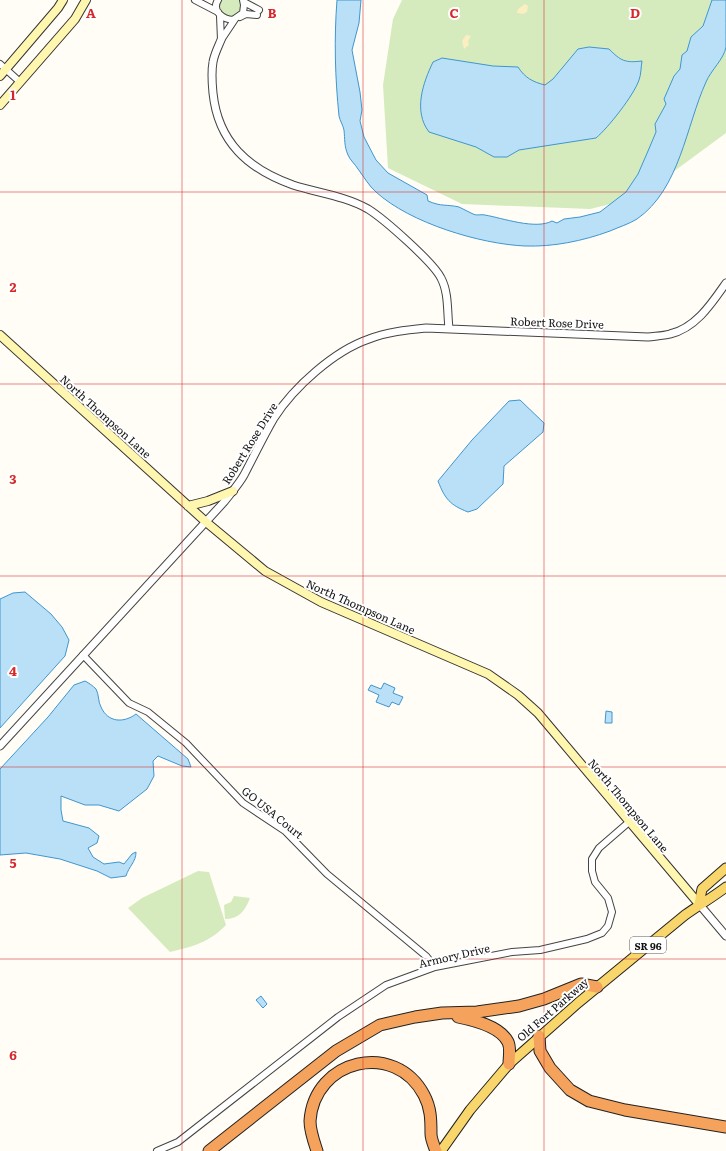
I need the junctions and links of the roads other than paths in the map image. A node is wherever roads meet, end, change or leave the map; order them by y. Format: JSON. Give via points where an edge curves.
{"nodes":[{"id":1,"x":63,"y":0,"type":"edge"},
{"id":2,"x":86,"y":0,"type":"edge"},
{"id":3,"x":196,"y":0,"type":"edge"},
{"id":4,"x":218,"y":0,"type":"edge"},
{"id":5,"x":243,"y":1,"type":"edge"},
{"id":6,"x":219,"y":14,"type":"junction"},
{"id":7,"x":238,"y":18,"type":"junction"},
{"id":8,"x":221,"y":40,"type":"junction"},
{"id":9,"x":3,"y":67,"type":"edge"},
{"id":10,"x":0,"y":76,"type":"edge"},
{"id":11,"x":20,"y":82,"type":"junction"},
{"id":12,"x":0,"y":105,"type":"edge"},
{"id":13,"x":726,"y":283,"type":"edge"},
{"id":14,"x":449,"y":328,"type":"junction"},
{"id":15,"x":0,"y":335,"type":"edge"},
{"id":16,"x":233,"y":491,"type":"junction"},
{"id":17,"x":188,"y":506,"type":"junction"},
{"id":18,"x":206,"y":522,"type":"junction"},
{"id":19,"x":83,"y":654,"type":"junction"},
{"id":20,"x":0,"y":746,"type":"edge"},
{"id":21,"x":629,"y":822,"type":"junction"},
{"id":22,"x":726,"y":868,"type":"edge"},
{"id":23,"x":726,"y":887,"type":"edge"},
{"id":24,"x":699,"y":904,"type":"junction"},
{"id":25,"x":726,"y":936,"type":"edge"},
{"id":26,"x":435,"y":967,"type":"junction"},
{"id":27,"x":597,"y":987,"type":"junction"},
{"id":28,"x":415,"y":1016,"type":"junction"},
{"id":29,"x":539,"y":1036,"type":"junction"},
{"id":30,"x":509,"y":1064,"type":"junction"},
{"id":31,"x":726,"y":1127,"type":"edge"},
{"id":32,"x":156,"y":1151,"type":"edge"},
{"id":33,"x":209,"y":1151,"type":"edge"},
{"id":34,"x":317,"y":1151,"type":"edge"},
{"id":35,"x":436,"y":1151,"type":"edge"},
{"id":36,"x":441,"y":1151,"type":"edge"}],
"edges":[{"from":1,"to":9,"type":"main road"},
{"from":2,"to":11,"type":"main road","via":[[75,20]]},
{"from":3,"to":6,"type":"street"},
{"from":4,"to":6,"type":"street","via":[[216,3]]},
{"from":5,"to":7,"type":"street","via":[[244,10]]},
{"from":5,"to":7,"type":"street","via":[[258,12]]},
{"from":6,"to":7,"type":"street","via":[[226,20]]},
{"from":6,"to":8,"type":"street","via":[[222,21]]},
{"from":7,"to":8,"type":"street"},
{"from":8,"to":14,"type":"street","via":[[212,69],[214,104],[223,131],[237,151],[246,160],[276,177],[368,209],[385,222],[440,276],[447,297]]},
{"from":9,"to":10,"type":"main road"},
{"from":9,"to":11,"type":"street"},
{"from":11,"to":12,"type":"main road"},
{"from":13,"to":14,"type":"street","name":"Robert Rose Drive","via":[[710,306],[693,323],[670,334],[648,337]]},
{"from":14,"to":16,"type":"street","name":"Robert Rose Drive","via":[[394,332],[368,339],[338,355],[314,375],[275,417]]},
{"from":15,"to":17,"type":"main road","name":"North Thompson Lane"},
{"from":16,"to":17,"type":"main road","via":[[208,502]]},
{"from":16,"to":18,"type":"street","name":"Robert Rose Drive"},
{"from":17,"to":18,"type":"main road","name":"North Thompson Lane"},
{"from":18,"to":19,"type":"street","name":"Robert Rose Drive"},
{"from":18,"to":21,"type":"main road","name":"North Thompson Lane","via":[[265,571],[291,587],[488,674],[518,695],[538,713]]},
{"from":19,"to":20,"type":"street","name":"Robert Rose Drive"},
{"from":19,"to":26,"type":"street","name":"GO USA Court","via":[[129,703],[148,712],[186,743],[243,803],[285,831],[327,874],[426,956]]},
{"from":21,"to":24,"type":"main road","name":"North Thompson Lane"},
{"from":21,"to":26,"type":"street","name":"Armory Drive","via":[[599,848],[592,859],[595,882],[608,898],[612,912],[608,926],[602,933],[540,950],[512,952]]},
{"from":22,"to":24,"type":"main road","via":[[702,889]]},
{"from":23,"to":24,"type":"main road","name":"Old Fort Parkway","number":"SR 96"},
{"from":24,"to":25,"type":"street"},
{"from":24,"to":27,"type":"main road","name":"Old Fort Parkway","number":"SR 96"},
{"from":26,"to":32,"type":"street","name":"Armory Drive","via":[[386,985],[345,1012],[178,1142]]},
{"from":27,"to":28,"type":"highway","via":[[581,984],[520,1006]]},
{"from":27,"to":29,"type":"main road","name":"Old Fort Parkway","number":"SR 96"},
{"from":28,"to":30,"type":"highway","via":[[454,1016],[479,1022],[508,1042]]},
{"from":28,"to":33,"type":"highway","via":[[380,1025],[336,1050]]},
{"from":29,"to":30,"type":"main road","name":"Old Fort Parkway","number":"SR 96"},
{"from":29,"to":31,"type":"highway","via":[[540,1051],[550,1068],[570,1090],[589,1101],[624,1110]]},
{"from":30,"to":36,"type":"main road","name":"Old Fort Parkway","number":"SR 96","via":[[470,1110]]},
{"from":34,"to":35,"type":"highway","via":[[310,1122],[318,1093],[334,1075],[360,1062],[390,1065],[415,1082],[429,1107],[431,1135]]}]}
